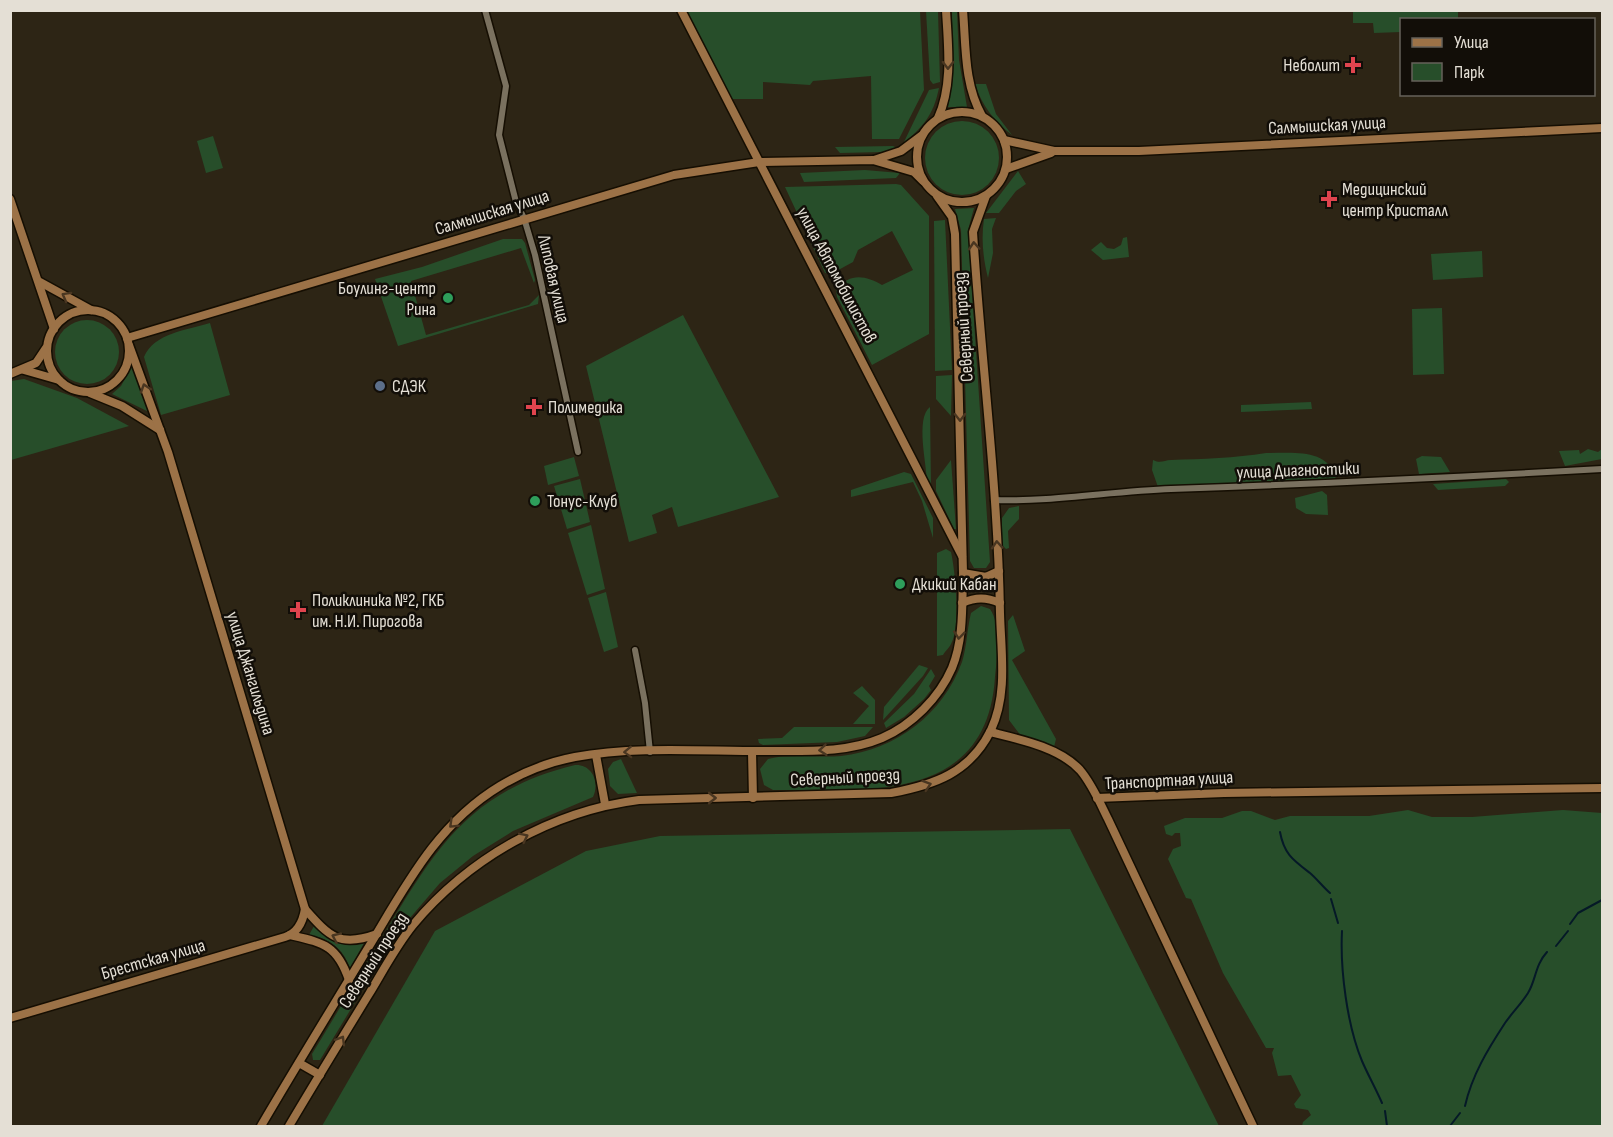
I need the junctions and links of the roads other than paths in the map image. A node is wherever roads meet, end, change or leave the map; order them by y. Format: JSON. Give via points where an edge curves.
{"nodes":[{"id":1,"x":485,"y":10,"type":"edge"},
{"id":2,"x":681,"y":10,"type":"edge"},
{"id":3,"x":946,"y":10,"type":"edge"},
{"id":4,"x":963,"y":10,"type":"edge"},
{"id":5,"x":982,"y":116,"type":"junction"},
{"id":6,"x":938,"y":118,"type":"junction"},
{"id":7,"x":1602,"y":128,"type":"edge"},
{"id":8,"x":923,"y":133,"type":"junction"},
{"id":9,"x":1005,"y":140,"type":"junction"},
{"id":10,"x":1054,"y":152,"type":"junction"},
{"id":11,"x":873,"y":160,"type":"junction"},
{"id":12,"x":759,"y":162,"type":"junction"},
{"id":13,"x":1006,"y":169,"type":"junction"},
{"id":14,"x":923,"y":181,"type":"junction"},
{"id":15,"x":937,"y":196,"type":"junction"},
{"id":16,"x":986,"y":196,"type":"junction"},
{"id":17,"x":10,"y":199,"type":"edge"},
{"id":18,"x":524,"y":218,"type":"junction"},
{"id":19,"x":40,"y":282,"type":"junction"},
{"id":20,"x":91,"y":310,"type":"junction"},
{"id":21,"x":54,"y":329,"type":"junction"},
{"id":22,"x":128,"y":341,"type":"junction"},
{"id":23,"x":48,"y":345,"type":"junction"},
{"id":24,"x":24,"y":370,"type":"junction"},
{"id":25,"x":10,"y":374,"type":"edge"},
{"id":26,"x":59,"y":380,"type":"junction"},
{"id":27,"x":90,"y":393,"type":"junction"},
{"id":28,"x":161,"y":431,"type":"junction"},
{"id":29,"x":578,"y":452,"type":"dead end"},
{"id":30,"x":1602,"y":468,"type":"edge"},
{"id":31,"x":994,"y":500,"type":"junction"},
{"id":32,"x":962,"y":556,"type":"junction"},
{"id":33,"x":999,"y":571,"type":"junction"},
{"id":34,"x":963,"y":573,"type":"junction"},
{"id":35,"x":962,"y":603,"type":"junction"},
{"id":36,"x":1000,"y":603,"type":"junction"},
{"id":37,"x":635,"y":650,"type":"dead end"},
{"id":38,"x":990,"y":732,"type":"junction"},
{"id":39,"x":650,"y":752,"type":"junction"},
{"id":40,"x":752,"y":752,"type":"junction"},
{"id":41,"x":596,"y":755,"type":"junction"},
{"id":42,"x":1602,"y":788,"type":"edge"},
{"id":43,"x":753,"y":798,"type":"junction"},
{"id":44,"x":1097,"y":798,"type":"junction"},
{"id":45,"x":605,"y":804,"type":"junction"},
{"id":46,"x":305,"y":909,"type":"junction"},
{"id":47,"x":377,"y":934,"type":"junction"},
{"id":48,"x":290,"y":935,"type":"junction"},
{"id":49,"x":349,"y":980,"type":"junction"},
{"id":50,"x":10,"y":1018,"type":"edge"},
{"id":51,"x":299,"y":1062,"type":"junction"},
{"id":52,"x":320,"y":1075,"type":"junction"},
{"id":53,"x":261,"y":1126,"type":"edge"},
{"id":54,"x":289,"y":1126,"type":"edge"},
{"id":55,"x":1253,"y":1126,"type":"edge"}],
"edges":[{"from":1,"to":18,"type":"street","name":"Липовая улица","via":[[506,86],[499,135],[516,202]]},
{"from":2,"to":12,"type":"main road","name":"улица Автомобилистов"},
{"from":3,"to":6,"type":"main road","one_way":true,"via":[[947,84]]},
{"from":4,"to":5,"type":"main road","via":[[969,83]]},
{"from":5,"to":6,"type":"main road","via":[[960,112]]},
{"from":5,"to":9,"type":"main road","via":[[996,126]]},
{"from":6,"to":8,"type":"main road"},
{"from":7,"to":10,"type":"main road","name":"Салмышская улица"},
{"from":8,"to":11,"type":"main road","via":[[901,151]]},
{"from":8,"to":14,"type":"main road","via":[[917,149],[917,166]]},
{"from":9,"to":10,"type":"main road"},
{"from":9,"to":13,"type":"main road"},
{"from":10,"to":13,"type":"main road"},
{"from":11,"to":12,"type":"main road","name":"Салмышская улица"},
{"from":11,"to":14,"type":"main road","via":[[914,172]]},
{"from":12,"to":18,"type":"main road","name":"Салмышская улица","via":[[674,176]]},
{"from":12,"to":32,"type":"main road","name":"улица Автомобилистов"},
{"from":13,"to":16,"type":"main road","via":[[999,184]]},
{"from":14,"to":15,"type":"main road"},
{"from":15,"to":16,"type":"main road","via":[[961,203]]},
{"from":15,"to":32,"type":"main road","name":"Северный проезд","one_way":true,"via":[[952,217],[955,234]]},
{"from":31,"to":16,"type":"main road","name":"Северный проезд","one_way":true,"via":[[973,232]]},
{"from":17,"to":19,"type":"main road"},
{"from":18,"to":22,"type":"main road","name":"Салмышская улица"},
{"from":18,"to":29,"type":"street","name":"Липовая улица"},
{"from":20,"to":19,"type":"main road","one_way":true},
{"from":19,"to":21,"type":"main road"},
{"from":20,"to":21,"type":"main road","via":[[64,318]]},
{"from":20,"to":22,"type":"main road","via":[[119,324]]},
{"from":21,"to":23,"type":"main road"},
{"from":22,"to":27,"type":"main road","via":[[128,362],[120,378]]},
{"from":28,"to":22,"type":"main road","name":"улица Джангильдина","one_way":true},
{"from":23,"to":24,"type":"main road","via":[[36,363]]},
{"from":23,"to":26,"type":"main road","via":[[50,364]]},
{"from":24,"to":25,"type":"main road"},
{"from":24,"to":26,"type":"main road"},
{"from":26,"to":27,"type":"main road"},
{"from":27,"to":28,"type":"main road","via":[[122,406]]},
{"from":28,"to":46,"type":"main road","name":"улица Джангильдина"},
{"from":30,"to":31,"type":"street","name":"улица Диагностики"},
{"from":33,"to":31,"type":"main road","name":"Северный проезд","one_way":true},
{"from":32,"to":34,"type":"main road","name":"Северный проезд"},
{"from":33,"to":34,"type":"main road","via":[[986,577]]},
{"from":33,"to":36,"type":"main road","name":"Северный проезд"},
{"from":34,"to":35,"type":"main road","name":"Северный проезд"},
{"from":35,"to":36,"type":"main road","via":[[990,598]]},
{"from":35,"to":40,"type":"main road","name":"Северный проезд","one_way":true,"via":[[959,644],[951,671],[928,705],[900,728],[881,738],[844,748]]},
{"from":36,"to":38,"type":"main road","name":"Северный проезд","via":[[1001,690]]},
{"from":37,"to":39,"type":"street"},
{"from":43,"to":38,"type":"main road","name":"Северный проезд","one_way":true,"via":[[891,793],[930,786],[954,772]]},
{"from":38,"to":44,"type":"main road","via":[[1035,745],[1070,762]]},
{"from":39,"to":40,"type":"main road","name":"Северный проезд"},
{"from":39,"to":41,"type":"main road","name":"Северный проезд","one_way":true},
{"from":40,"to":43,"type":"main road"},
{"from":41,"to":45,"type":"main road"},
{"from":41,"to":47,"type":"main road","name":"Северный проезд","one_way":true,"via":[[554,762],[520,775],[475,803],[420,863]]},
{"from":42,"to":44,"type":"main road","name":"Транспортная улица"},
{"from":45,"to":43,"type":"main road","name":"Северный проезд","one_way":true,"via":[[665,798]]},
{"from":44,"to":55,"type":"main road","name":"Транспортная улица"},
{"from":52,"to":45,"type":"main road","name":"Северный проезд","one_way":true,"via":[[405,937],[443,893],[488,857],[515,842]]},
{"from":47,"to":46,"type":"main road","one_way":true,"via":[[351,941],[332,937]]},
{"from":46,"to":48,"type":"main road","name":"Брестская улица","via":[[301,924]]},
{"from":47,"to":49,"type":"main road","name":"Северный проезд"},
{"from":48,"to":49,"type":"main road","via":[[331,948]]},
{"from":48,"to":50,"type":"main road","name":"Брестская улица"},
{"from":49,"to":51,"type":"main road","name":"Северный проезд"},
{"from":51,"to":52,"type":"main road"},
{"from":51,"to":53,"type":"main road","name":"Северный проезд"},
{"from":52,"to":54,"type":"main road","name":"Северный проезд"}]}
